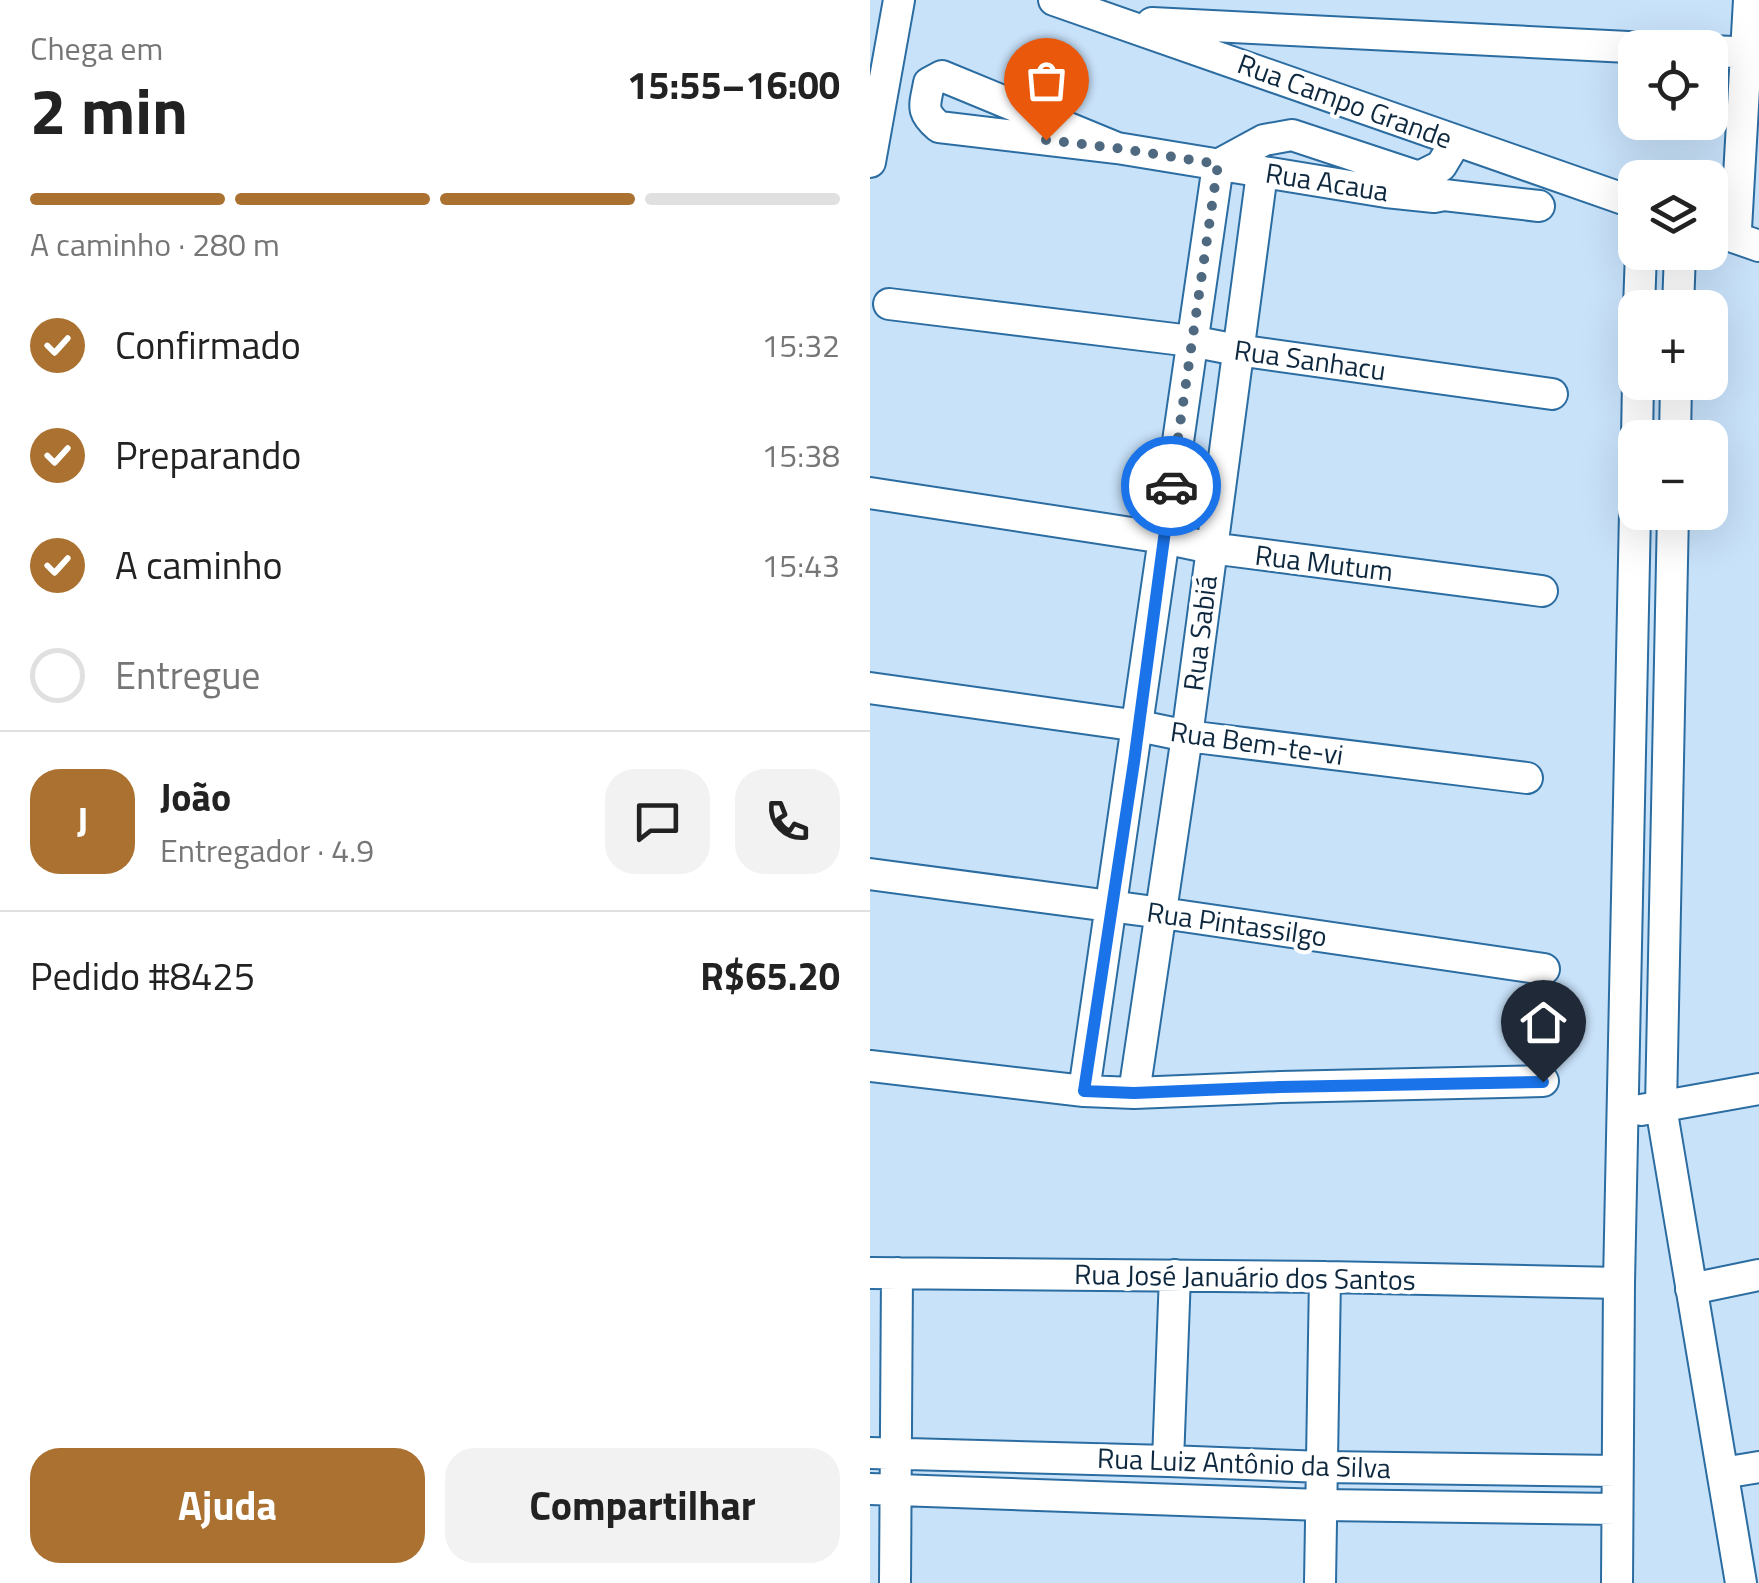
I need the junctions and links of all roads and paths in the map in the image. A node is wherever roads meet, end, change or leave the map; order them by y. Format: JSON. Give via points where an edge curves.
{"nodes":[{"id":1,"x":899,"y":0,"type":"edge"},
{"id":2,"x":1054,"y":0,"type":"edge"},
{"id":3,"x":1749,"y":0,"type":"edge"},
{"id":4,"x":1188,"y":12,"type":"edge"},
{"id":5,"x":1122,"y":22,"type":"junction"},
{"id":6,"x":1618,"y":46,"type":"edge"},
{"id":7,"x":1728,"y":51,"type":"edge"},
{"id":8,"x":1753,"y":53,"type":"edge"},
{"id":9,"x":1466,"y":144,"type":"junction"},
{"id":10,"x":1116,"y":148,"type":"junction"},
{"id":11,"x":870,"y":162,"type":"edge"},
{"id":12,"x":1218,"y":164,"type":"junction"},
{"id":13,"x":1262,"y":172,"type":"junction"},
{"id":14,"x":1389,"y":180,"type":"junction"},
{"id":15,"x":1444,"y":195,"type":"junction"},
{"id":16,"x":1618,"y":198,"type":"edge"},
{"id":17,"x":1539,"y":206,"type":"dead end"},
{"id":18,"x":1735,"y":232,"type":"edge"},
{"id":19,"x":889,"y":304,"type":"dead end"},
{"id":20,"x":1191,"y":341,"type":"junction"},
{"id":21,"x":1237,"y":350,"type":"junction"},
{"id":22,"x":1552,"y":394,"type":"dead end"},
{"id":23,"x":870,"y":493,"type":"edge"},
{"id":24,"x":1635,"y":530,"type":"edge"},
{"id":25,"x":1673,"y":530,"type":"edge"},
{"id":26,"x":1164,"y":538,"type":"junction"},
{"id":27,"x":1211,"y":548,"type":"junction"},
{"id":28,"x":1542,"y":591,"type":"dead end"},
{"id":29,"x":1669,"y":673,"type":"junction"},
{"id":30,"x":1632,"y":674,"type":"junction"},
{"id":31,"x":870,"y":688,"type":"edge"},
{"id":32,"x":1139,"y":726,"type":"junction"},
{"id":33,"x":1187,"y":736,"type":"junction"},
{"id":34,"x":1527,"y":778,"type":"dead end"},
{"id":35,"x":870,"y":874,"type":"edge"},
{"id":36,"x":1112,"y":907,"type":"junction"},
{"id":37,"x":1162,"y":913,"type":"junction"},
{"id":38,"x":1544,"y":969,"type":"dead end"},
{"id":39,"x":870,"y":1066,"type":"edge"},
{"id":40,"x":1543,"y":1082,"type":"dead end"},
{"id":41,"x":1759,"y":1089,"type":"edge"},
{"id":42,"x":1084,"y":1091,"type":"junction"},
{"id":43,"x":1134,"y":1093,"type":"junction"},
{"id":44,"x":1660,"y":1107,"type":"junction"},
{"id":45,"x":1623,"y":1112,"type":"junction"},
{"id":46,"x":884,"y":1273,"type":"edge"},
{"id":47,"x":1759,"y":1275,"type":"edge"},
{"id":48,"x":1175,"y":1276,"type":"junction"},
{"id":49,"x":1325,"y":1277,"type":"junction"},
{"id":50,"x":1620,"y":1283,"type":"junction"},
{"id":51,"x":1690,"y":1289,"type":"junction"},
{"id":52,"x":884,"y":1454,"type":"edge"},
{"id":53,"x":1168,"y":1460,"type":"junction"},
{"id":54,"x":1323,"y":1467,"type":"junction"},
{"id":55,"x":1759,"y":1467,"type":"edge"},
{"id":56,"x":1617,"y":1471,"type":"junction"},
{"id":57,"x":1723,"y":1474,"type":"junction"},
{"id":58,"x":883,"y":1489,"type":"edge"},
{"id":59,"x":1322,"y":1505,"type":"junction"},
{"id":60,"x":1616,"y":1510,"type":"junction"},
{"id":61,"x":895,"y":1583,"type":"edge"},
{"id":62,"x":1320,"y":1583,"type":"edge"},
{"id":63,"x":1617,"y":1583,"type":"edge"},
{"id":64,"x":1741,"y":1583,"type":"edge"}],
"edges":[{"from":1,"to":11,"type":"street"},
{"from":2,"to":5,"type":"street","name":"Rua Campo Grande"},
{"from":3,"to":8,"type":"street"},
{"from":4,"to":5,"type":"street"},
{"from":4,"to":6,"type":"street"},
{"from":5,"to":9,"type":"street","name":"Rua Campo Grande"},
{"from":7,"to":8,"type":"street"},
{"from":8,"to":18,"type":"street"},
{"from":9,"to":14,"type":"street","via":[[1418,177]]},
{"from":9,"to":15,"type":"street"},
{"from":9,"to":16,"type":"street","name":"Rua Campo Grande"},
{"from":10,"to":10,"type":"street","name":"Rua Acaua","via":[[942,76],[929,84],[924,109],[940,127]]},
{"from":10,"to":12,"type":"street","name":"Rua Acaua"},
{"from":12,"to":13,"type":"street","name":"Rua Acaua"},
{"from":12,"to":14,"type":"street","via":[[1264,140],[1292,135]]},
{"from":12,"to":20,"type":"street","name":"Rua Sabiá"},
{"from":13,"to":14,"type":"street","name":"Rua Acaua"},
{"from":13,"to":21,"type":"street","name":"Rua Sabiá"},
{"from":14,"to":15,"type":"street","name":"Rua Acaua"},
{"from":15,"to":17,"type":"street","name":"Rua Acaua"},
{"from":19,"to":20,"type":"street","name":"Rua Sanhacu"},
{"from":20,"to":21,"type":"street","name":"Rua Sanhacu"},
{"from":20,"to":26,"type":"street","name":"Rua Sabiá"},
{"from":21,"to":22,"type":"street","name":"Rua Sanhacu"},
{"from":21,"to":27,"type":"street","name":"Rua Sabiá"},
{"from":23,"to":26,"type":"street","name":"Rua Mutum"},
{"from":24,"to":30,"type":"street"},
{"from":25,"to":29,"type":"street"},
{"from":26,"to":27,"type":"street","name":"Rua Mutum"},
{"from":26,"to":32,"type":"street","name":"Rua Sabiá"},
{"from":27,"to":28,"type":"street","name":"Rua Mutum"},
{"from":27,"to":33,"type":"street","name":"Rua Sabiá"},
{"from":29,"to":30,"type":"street"},
{"from":29,"to":44,"type":"street"},
{"from":30,"to":45,"type":"street"},
{"from":31,"to":32,"type":"street","name":"Rua Bem-te-vi"},
{"from":32,"to":33,"type":"street","name":"Rua Bem-te-vi"},
{"from":32,"to":36,"type":"street","name":"Rua Sabiá"},
{"from":33,"to":34,"type":"street","name":"Rua Bem-te-vi"},
{"from":33,"to":37,"type":"street","name":"Rua Sabiá"},
{"from":35,"to":36,"type":"street","name":"Rua Pintassilgo"},
{"from":36,"to":37,"type":"street","name":"Rua Pintassilgo"},
{"from":36,"to":42,"type":"street","name":"Rua Sabiá"},
{"from":37,"to":38,"type":"street","name":"Rua Pintassilgo"},
{"from":37,"to":43,"type":"street","name":"Rua Sabiá"},
{"from":39,"to":42,"type":"street"},
{"from":40,"to":43,"type":"street"},
{"from":41,"to":44,"type":"street"},
{"from":42,"to":43,"type":"street"},
{"from":44,"to":45,"type":"street"},
{"from":44,"to":51,"type":"street"},
{"from":45,"to":50,"type":"street"},
{"from":46,"to":48,"type":"street","name":"Rua José Januário dos Santos"},
{"from":46,"to":52,"type":"street"},
{"from":47,"to":51,"type":"street"},
{"from":48,"to":49,"type":"street","name":"Rua José Januário dos Santos"},
{"from":48,"to":53,"type":"street"},
{"from":49,"to":50,"type":"street","name":"Rua José Januário dos Santos"},
{"from":49,"to":54,"type":"street"},
{"from":50,"to":56,"type":"street"},
{"from":51,"to":57,"type":"street"},
{"from":52,"to":53,"type":"street","name":"Rua Luiz Antônio da Silva"},
{"from":52,"to":58,"type":"street"},
{"from":53,"to":54,"type":"street","name":"Rua Luiz Antônio da Silva"},
{"from":54,"to":56,"type":"street","name":"Rua Luiz Antônio da Silva"},
{"from":54,"to":59,"type":"street"},
{"from":55,"to":57,"type":"street"},
{"from":56,"to":60,"type":"street"},
{"from":57,"to":64,"type":"street"},
{"from":58,"to":59,"type":"street","name":"Rua Luiz Antônio da Silva"},
{"from":58,"to":61,"type":"street"},
{"from":59,"to":60,"type":"street","name":"Rua Luiz Antônio da Silva"},
{"from":59,"to":62,"type":"street"},
{"from":60,"to":63,"type":"street"}]}
